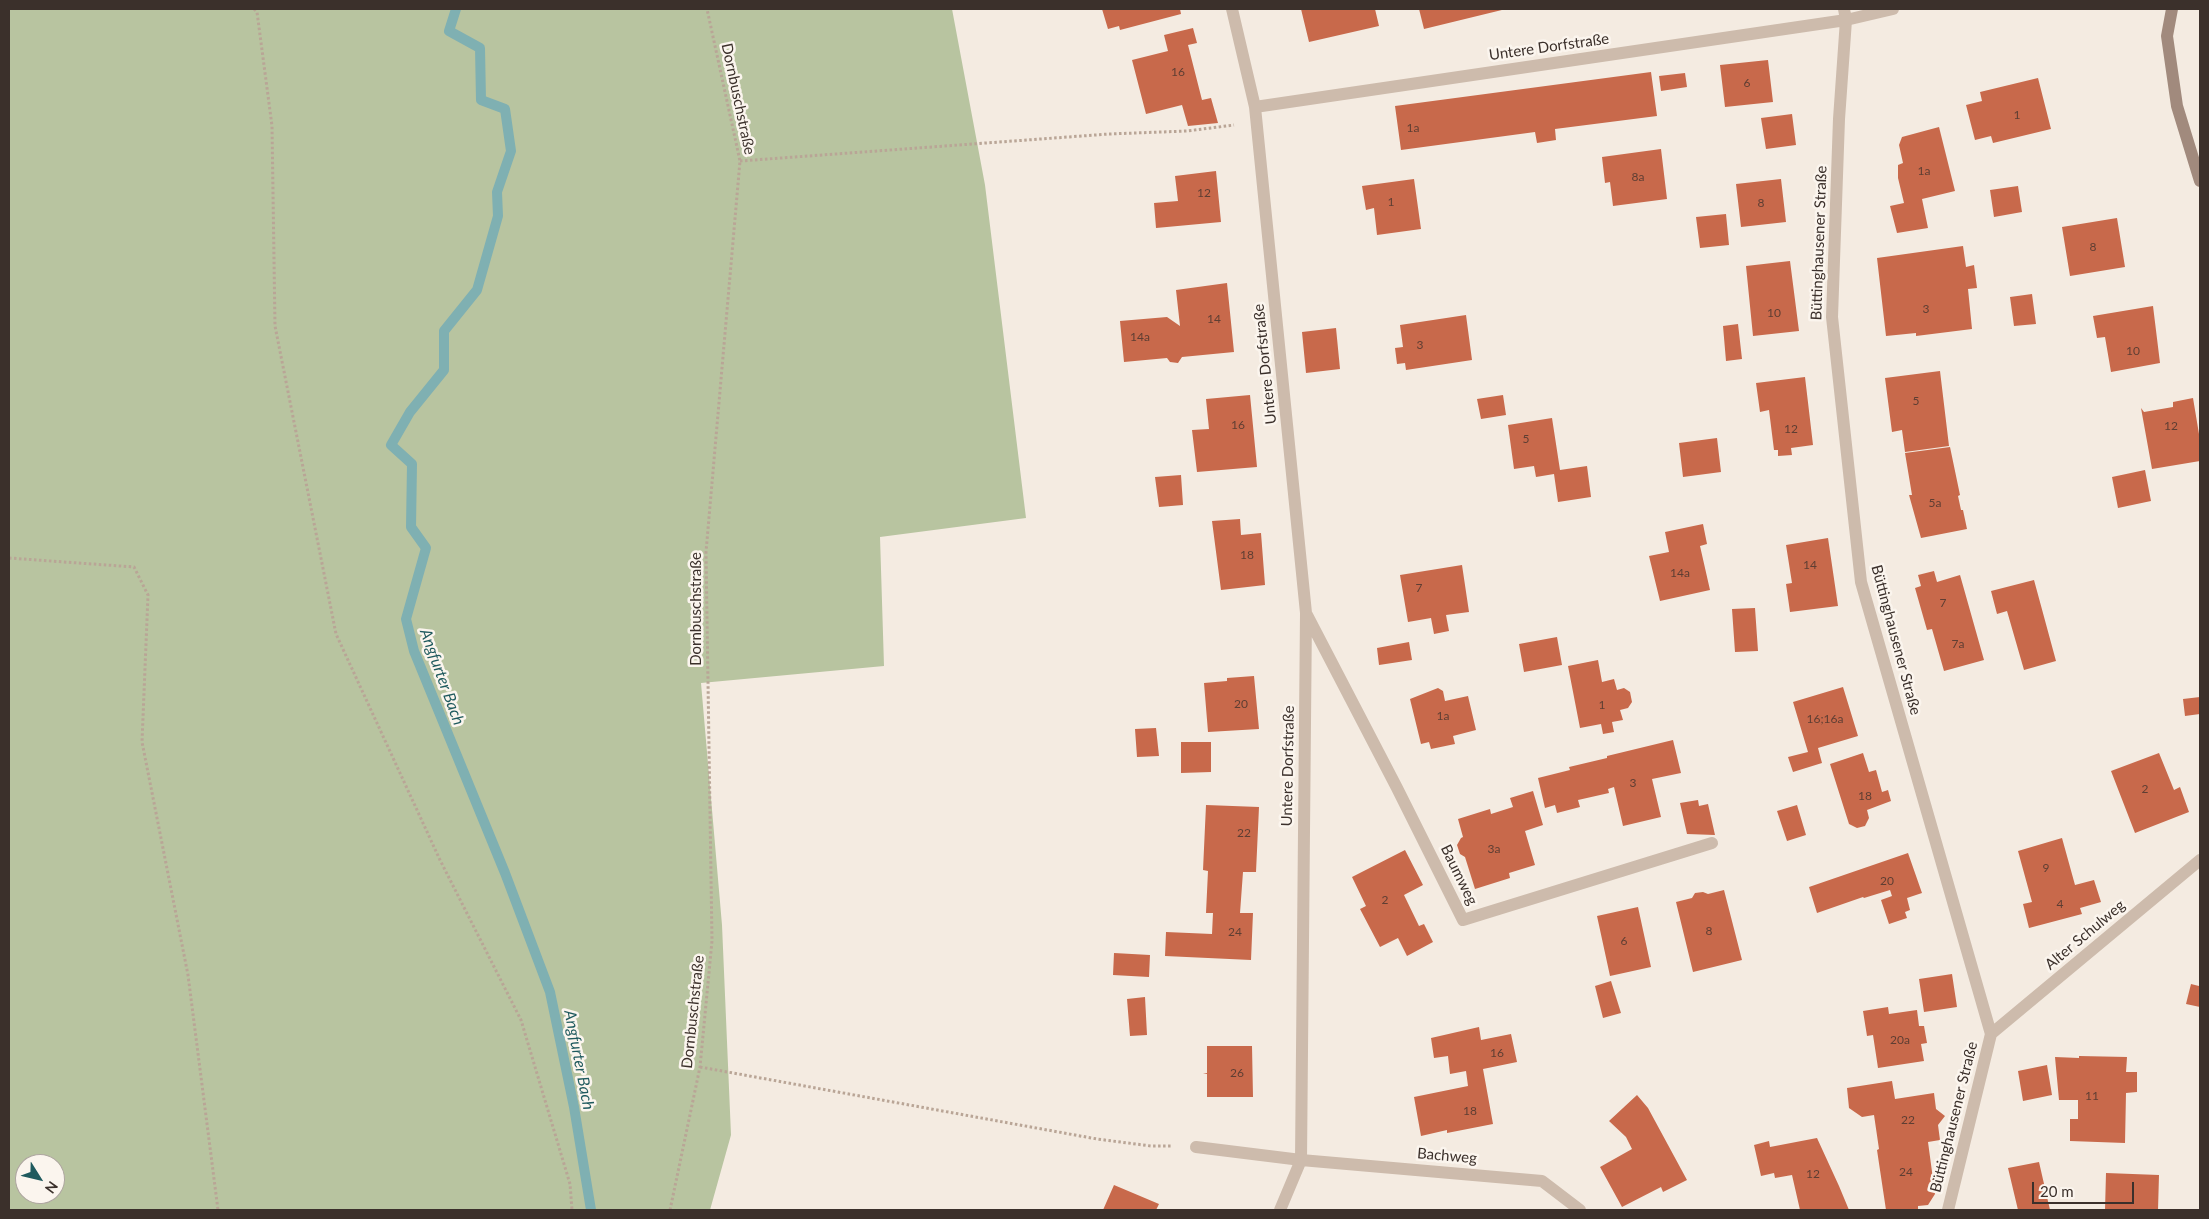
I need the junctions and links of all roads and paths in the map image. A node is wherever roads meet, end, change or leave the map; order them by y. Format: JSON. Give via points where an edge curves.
{"nodes":[{"id":1,"x":254,"y":9,"type":"edge"},
{"id":2,"x":707,"y":9,"type":"edge"},
{"id":3,"x":1232,"y":9,"type":"edge"},
{"id":4,"x":1893,"y":9,"type":"edge"},
{"id":5,"x":2172,"y":9,"type":"edge"},
{"id":6,"x":1845,"y":14,"type":"edge"},
{"id":7,"x":1255,"y":107,"type":"junction"},
{"id":8,"x":1257,"y":123,"type":"junction"},
{"id":9,"x":740,"y":161,"type":"junction"},
{"id":10,"x":2200,"y":181,"type":"edge"},
{"id":11,"x":9,"y":558,"type":"edge"},
{"id":12,"x":1306,"y":613,"type":"junction"},
{"id":13,"x":1712,"y":843,"type":"dead end"},
{"id":14,"x":2200,"y":860,"type":"edge"},
{"id":15,"x":1991,"y":1034,"type":"junction"},
{"id":16,"x":700,"y":1067,"type":"junction"},
{"id":17,"x":1196,"y":1147,"type":"joint"},
{"id":18,"x":1301,"y":1160,"type":"junction"},
{"id":19,"x":218,"y":1210,"type":"edge"},
{"id":20,"x":572,"y":1210,"type":"edge"},
{"id":21,"x":670,"y":1210,"type":"edge"},
{"id":22,"x":1280,"y":1210,"type":"edge"},
{"id":23,"x":1580,"y":1210,"type":"edge"},
{"id":24,"x":1948,"y":1210,"type":"edge"}],
"edges":[{"from":1,"to":20,"type":"path","via":[[257,12],[272,126],[275,326],[336,634],[440,860],[522,1020],[570,1184]]},
{"from":2,"to":9,"type":"path","name":"Dornbuschstraße"},
{"from":3,"to":7,"type":"street"},
{"from":4,"to":6,"type":"street"},
{"from":5,"to":10,"type":"main road","via":[[2167,36],[2176,106]]},
{"from":6,"to":7,"type":"street","name":"Untere Dorfstraße"},
{"from":6,"to":15,"type":"street","name":"Büttinghausener Straße","via":[[1832,317],[1862,582]]},
{"from":7,"to":8,"type":"street","name":"Untere Dorfstraße"},
{"from":8,"to":9,"type":"path","via":[[1187,131]]},
{"from":8,"to":12,"type":"street","name":"Untere Dorfstraße"},
{"from":9,"to":16,"type":"path","name":"Dornbuschstraße","via":[[706,552],[712,941]]},
{"from":11,"to":19,"type":"path","via":[[134,567],[148,595],[142,742],[188,975]]},
{"from":12,"to":13,"type":"street","name":"Baumweg","via":[[1462,920]]},
{"from":12,"to":18,"type":"street","name":"Untere Dorfstraße"},
{"from":14,"to":15,"type":"street","name":"Alter Schulweg"},
{"from":15,"to":24,"type":"street","name":"Büttinghausener Straße"},
{"from":16,"to":17,"type":"path","via":[[1097,1139],[1151,1146]]},
{"from":16,"to":21,"type":"path","name":"Dornbuschstraße"},
{"from":17,"to":18,"type":"street","name":"Bachweg"},
{"from":18,"to":22,"type":"street","name":"Untere Dorfstraße"},
{"from":18,"to":23,"type":"street","name":"Bachweg","via":[[1542,1181]]}]}
